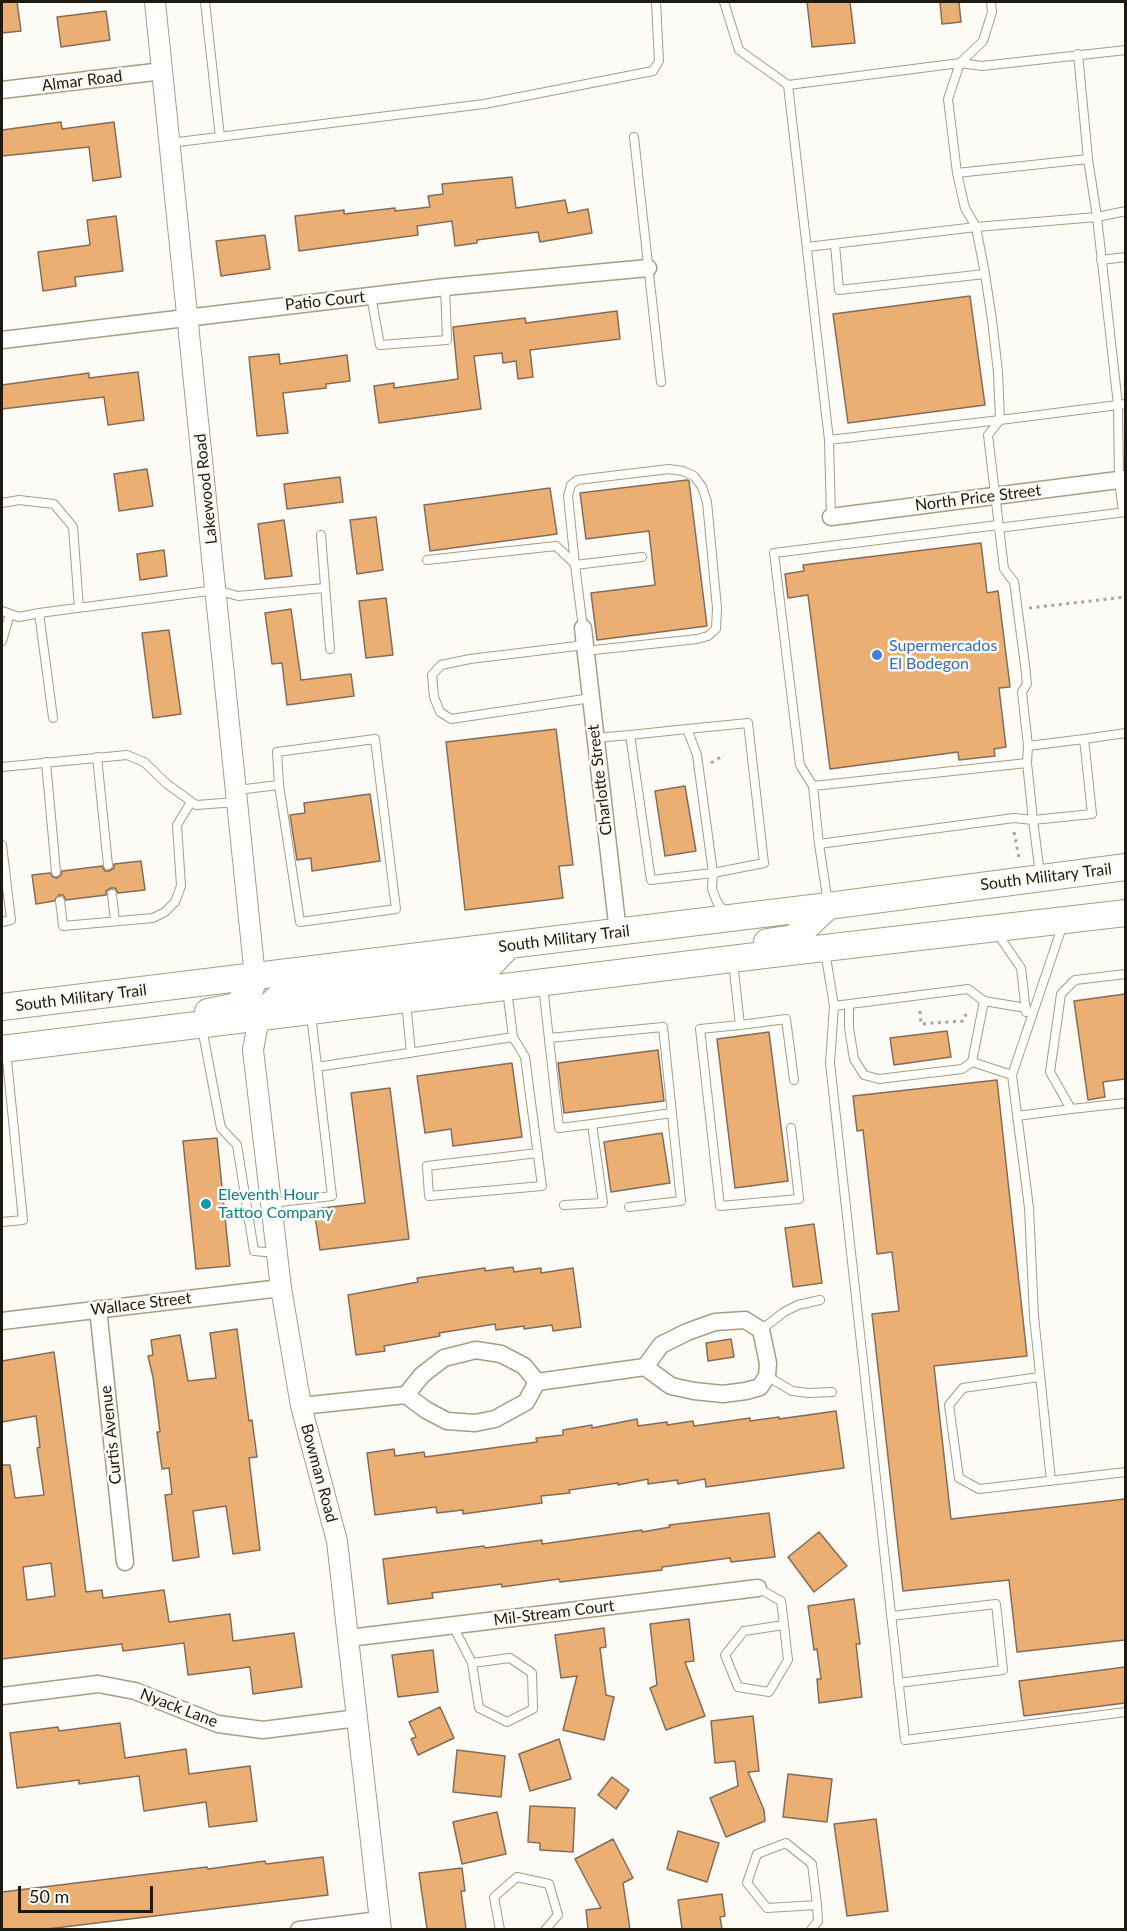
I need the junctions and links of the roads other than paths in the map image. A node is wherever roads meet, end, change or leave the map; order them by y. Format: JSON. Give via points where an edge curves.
{"nodes":[{"id":1,"x":155,"y":2,"type":"edge"},
{"id":2,"x":205,"y":2,"type":"edge"},
{"id":3,"x":656,"y":2,"type":"edge"},
{"id":4,"x":724,"y":2,"type":"edge"},
{"id":5,"x":991,"y":2,"type":"edge"},
{"id":6,"x":1125,"y":50,"type":"edge"},
{"id":7,"x":1078,"y":54,"type":"junction"},
{"id":8,"x":960,"y":63,"type":"junction"},
{"id":9,"x":163,"y":71,"type":"junction"},
{"id":10,"x":788,"y":85,"type":"junction"},
{"id":11,"x":2,"y":90,"type":"edge"},
{"id":12,"x":220,"y":137,"type":"junction"},
{"id":13,"x":634,"y":137,"type":"dead end"},
{"id":14,"x":170,"y":143,"type":"junction"},
{"id":15,"x":1088,"y":159,"type":"junction"},
{"id":16,"x":957,"y":173,"type":"junction"},
{"id":17,"x":1125,"y":211,"type":"edge"},
{"id":18,"x":1097,"y":217,"type":"junction"},
{"id":19,"x":976,"y":227,"type":"junction"},
{"id":20,"x":835,"y":244,"type":"junction"},
{"id":21,"x":807,"y":247,"type":"junction"},
{"id":22,"x":1125,"y":257,"type":"edge"},
{"id":23,"x":1101,"y":260,"type":"junction"},
{"id":24,"x":648,"y":268,"type":"junction"},
{"id":25,"x":986,"y":274,"type":"junction"},
{"id":26,"x":445,"y":287,"type":"junction"},
{"id":27,"x":371,"y":296,"type":"junction"},
{"id":28,"x":189,"y":316,"type":"junction"},
{"id":29,"x":2,"y":340,"type":"edge"},
{"id":30,"x":661,"y":382,"type":"dead end"},
{"id":31,"x":1122,"y":405,"type":"edge"},
{"id":32,"x":1000,"y":420,"type":"junction"},
{"id":33,"x":829,"y":440,"type":"junction"},
{"id":34,"x":1122,"y":480,"type":"edge"},
{"id":35,"x":994,"y":496,"type":"junction"},
{"id":36,"x":2,"y":502,"type":"edge"},
{"id":37,"x":1124,"y":512,"type":"edge"},
{"id":38,"x":831,"y":517,"type":"joint"},
{"id":39,"x":998,"y":527,"type":"junction"},
{"id":40,"x":321,"y":535,"type":"dead end"},
{"id":41,"x":642,"y":557,"type":"dead end"},
{"id":42,"x":427,"y":560,"type":"dead end"},
{"id":43,"x":575,"y":564,"type":"junction"},
{"id":44,"x":324,"y":588,"type":"junction"},
{"id":45,"x":216,"y":590,"type":"junction"},
{"id":46,"x":79,"y":608,"type":"junction"},
{"id":47,"x":6,"y":612,"type":"edge"},
{"id":48,"x":39,"y":613,"type":"junction"},
{"id":49,"x":583,"y":628,"type":"joint"},
{"id":50,"x":2,"y":641,"type":"edge"},
{"id":51,"x":585,"y":648,"type":"junction"},
{"id":52,"x":330,"y":649,"type":"dead end"},
{"id":53,"x":591,"y":698,"type":"junction"},
{"id":54,"x":53,"y":718,"type":"dead end"},
{"id":55,"x":687,"y":729,"type":"junction"},
{"id":56,"x":1125,"y":733,"type":"edge"},
{"id":57,"x":630,"y":735,"type":"junction"},
{"id":58,"x":595,"y":738,"type":"junction"},
{"id":59,"x":1084,"y":740,"type":"junction"},
{"id":60,"x":1028,"y":746,"type":"junction"},
{"id":61,"x":97,"y":757,"type":"junction"},
{"id":62,"x":46,"y":762,"type":"junction"},
{"id":63,"x":1027,"y":763,"type":"junction"},
{"id":64,"x":2,"y":766,"type":"edge"},
{"id":65,"x":279,"y":785,"type":"junction"},
{"id":66,"x":813,"y":786,"type":"junction"},
{"id":67,"x":237,"y":796,"type":"junction"},
{"id":68,"x":190,"y":802,"type":"junction"},
{"id":69,"x":1033,"y":820,"type":"junction"},
{"id":70,"x":819,"y":844,"type":"junction"},
{"id":71,"x":2,"y":845,"type":"edge"},
{"id":72,"x":108,"y":865,"type":"dead end"},
{"id":73,"x":1125,"y":867,"type":"edge"},
{"id":74,"x":56,"y":872,"type":"dead end"},
{"id":75,"x":713,"y":873,"type":"junction"},
{"id":76,"x":1041,"y":878,"type":"junction"},
{"id":77,"x":112,"y":894,"type":"dead end"},
{"id":78,"x":60,"y":901,"type":"dead end"},
{"id":79,"x":828,"y":906,"type":"junction"},
{"id":80,"x":1125,"y":913,"type":"edge"},
{"id":81,"x":730,"y":918,"type":"junction"},
{"id":82,"x":1064,"y":920,"type":"junction"},
{"id":83,"x":115,"y":921,"type":"junction"},
{"id":84,"x":2,"y":922,"type":"edge"},
{"id":85,"x":994,"y":928,"type":"junction"},
{"id":86,"x":618,"y":932,"type":"junction"},
{"id":87,"x":509,"y":945,"type":"junction"},
{"id":88,"x":825,"y":948,"type":"junction"},
{"id":89,"x":733,"y":959,"type":"junction"},
{"id":90,"x":1125,"y":974,"type":"edge"},
{"id":91,"x":255,"y":976,"type":"junction"},
{"id":92,"x":543,"y":982,"type":"junction"},
{"id":93,"x":506,"y":987,"type":"junction"},
{"id":94,"x":406,"y":999,"type":"junction"},
{"id":95,"x":984,"y":1001,"type":"junction"},
{"id":96,"x":849,"y":1004,"type":"junction"},
{"id":97,"x":834,"y":1006,"type":"junction"},
{"id":98,"x":2,"y":1007,"type":"edge"},
{"id":99,"x":1026,"y":1008,"type":"junction"},
{"id":100,"x":311,"y":1011,"type":"junction"},
{"id":101,"x":259,"y":1017,"type":"junction"},
{"id":102,"x":201,"y":1024,"type":"junction"},
{"id":103,"x":740,"y":1025,"type":"junction"},
{"id":104,"x":1028,"y":1027,"type":"junction"},
{"id":105,"x":513,"y":1037,"type":"junction"},
{"id":106,"x":549,"y":1038,"type":"junction"},
{"id":107,"x":32,"y":1045,"type":"junction"},
{"id":108,"x":4,"y":1048,"type":"edge"},
{"id":109,"x":411,"y":1053,"type":"junction"},
{"id":110,"x":972,"y":1062,"type":"junction"},
{"id":111,"x":317,"y":1067,"type":"junction"},
{"id":112,"x":1012,"y":1075,"type":"junction"},
{"id":113,"x":794,"y":1080,"type":"dead end"},
{"id":114,"x":12,"y":1102,"type":"junction"},
{"id":115,"x":1125,"y":1103,"type":"edge"},
{"id":116,"x":2,"y":1104,"type":"edge"},
{"id":117,"x":1071,"y":1109,"type":"junction"},
{"id":118,"x":672,"y":1113,"type":"junction"},
{"id":119,"x":1017,"y":1116,"type":"junction"},
{"id":120,"x":592,"y":1124,"type":"junction"},
{"id":121,"x":791,"y":1128,"type":"dead end"},
{"id":122,"x":538,"y":1153,"type":"junction"},
{"id":123,"x":271,"y":1203,"type":"junction"},
{"id":124,"x":564,"y":1205,"type":"dead end"},
{"id":125,"x":629,"y":1207,"type":"dead end"},
{"id":126,"x":2,"y":1222,"type":"edge"},
{"id":127,"x":277,"y":1253,"type":"junction"},
{"id":128,"x":281,"y":1288,"type":"junction"},
{"id":129,"x":820,"y":1300,"type":"dead end"},
{"id":130,"x":98,"y":1309,"type":"junction"},
{"id":131,"x":2,"y":1321,"type":"edge"},
{"id":132,"x":761,"y":1330,"type":"junction"},
{"id":133,"x":645,"y":1367,"type":"junction"},
{"id":134,"x":767,"y":1376,"type":"junction"},
{"id":135,"x":1040,"y":1377,"type":"junction"},
{"id":136,"x":537,"y":1382,"type":"junction"},
{"id":137,"x":832,"y":1392,"type":"dead end"},
{"id":138,"x":406,"y":1395,"type":"junction"},
{"id":139,"x":301,"y":1406,"type":"junction"},
{"id":140,"x":1125,"y":1472,"type":"edge"},
{"id":141,"x":1051,"y":1480,"type":"junction"},
{"id":142,"x":125,"y":1562,"type":"dead end"},
{"id":143,"x":758,"y":1588,"type":"joint"},
{"id":144,"x":891,"y":1616,"type":"junction"},
{"id":145,"x":784,"y":1625,"type":"junction"},
{"id":146,"x":453,"y":1626,"type":"junction"},
{"id":147,"x":349,"y":1638,"type":"junction"},
{"id":148,"x":472,"y":1663,"type":"junction"},
{"id":149,"x":898,"y":1683,"type":"junction"},
{"id":150,"x":2,"y":1696,"type":"edge"},
{"id":151,"x":1125,"y":1712,"type":"edge"},
{"id":152,"x":358,"y":1718,"type":"junction"},
{"id":153,"x":817,"y":1905,"type":"junction"},
{"id":154,"x":380,"y":1924,"type":"edge"},
{"id":155,"x":300,"y":1929,"type":"edge"},
{"id":156,"x":500,"y":1929,"type":"edge"},
{"id":157,"x":545,"y":1929,"type":"edge"},
{"id":158,"x":812,"y":1929,"type":"edge"}],
"edges":[{"from":1,"to":9,"type":"street","name":"Lakewood Road"},
{"from":2,"to":12,"type":"lane"},
{"from":3,"to":12,"type":"lane","via":[[659,61],[653,71],[484,104]]},
{"from":4,"to":10,"type":"lane","via":[[739,50]]},
{"from":5,"to":8,"type":"lane","via":[[992,12],[982,41]]},
{"from":6,"to":7,"type":"lane"},
{"from":7,"to":8,"type":"lane","via":[[982,66]]},
{"from":7,"to":15,"type":"lane"},
{"from":8,"to":10,"type":"lane"},
{"from":8,"to":16,"type":"lane","via":[[948,99]]},
{"from":9,"to":11,"type":"street","name":"Almar Road"},
{"from":9,"to":14,"type":"street","name":"Lakewood Road"},
{"from":10,"to":21,"type":"lane"},
{"from":12,"to":14,"type":"lane"},
{"from":13,"to":24,"type":"lane"},
{"from":14,"to":28,"type":"street","name":"Lakewood Road"},
{"from":15,"to":16,"type":"lane"},
{"from":15,"to":18,"type":"lane"},
{"from":16,"to":19,"type":"lane","via":[[965,208]]},
{"from":17,"to":18,"type":"lane"},
{"from":18,"to":19,"type":"lane"},
{"from":18,"to":23,"type":"lane"},
{"from":19,"to":20,"type":"lane"},
{"from":19,"to":25,"type":"lane"},
{"from":20,"to":21,"type":"lane"},
{"from":20,"to":25,"type":"lane","via":[[839,290]]},
{"from":21,"to":33,"type":"lane"},
{"from":22,"to":23,"type":"lane"},
{"from":23,"to":31,"type":"lane"},
{"from":24,"to":26,"type":"street","name":"Patio Court"},
{"from":24,"to":30,"type":"lane"},
{"from":25,"to":32,"type":"lane"},
{"from":26,"to":27,"type":"street","name":"Patio Court"},
{"from":26,"to":27,"type":"lane","via":[[447,340],[380,345]]},
{"from":27,"to":28,"type":"street","name":"Patio Court"},
{"from":28,"to":29,"type":"street","name":"Patio Court"},
{"from":28,"to":45,"type":"street","name":"Lakewood Road"},
{"from":31,"to":32,"type":"lane"},
{"from":31,"to":34,"type":"lane"},
{"from":32,"to":33,"type":"lane"},
{"from":32,"to":35,"type":"lane","via":[[988,435]]},
{"from":33,"to":38,"type":"lane"},
{"from":34,"to":35,"type":"street","name":"North Price Street"},
{"from":34,"to":37,"type":"lane"},
{"from":35,"to":38,"type":"street","name":"North Price Street"},
{"from":35,"to":39,"type":"lane"},
{"from":36,"to":46,"type":"lane","via":[[54,504],[73,527]]},
{"from":37,"to":39,"type":"lane"},
{"from":39,"to":60,"type":"lane","via":[[1004,569],[1014,582],[1018,610],[1027,684],[1022,692]]},
{"from":39,"to":66,"type":"lane","via":[[774,554],[800,765]]},
{"from":40,"to":44,"type":"lane"},
{"from":41,"to":43,"type":"lane"},
{"from":42,"to":43,"type":"lane","via":[[556,546]]},
{"from":43,"to":49,"type":"lane"},
{"from":43,"to":51,"type":"lane","via":[[568,496],[577,480],[669,468],[694,476],[702,486],[707,502],[716,629],[697,639]]},
{"from":44,"to":45,"type":"lane","via":[[238,596]]},
{"from":44,"to":52,"type":"lane"},
{"from":45,"to":46,"type":"lane"},
{"from":45,"to":67,"type":"street","name":"Lakewood Road"},
{"from":46,"to":48,"type":"lane"},
{"from":47,"to":48,"type":"lane","via":[[19,617]]},
{"from":47,"to":50,"type":"lane"},
{"from":48,"to":54,"type":"lane"},
{"from":49,"to":51,"type":"street","name":"Charlotte Street"},
{"from":51,"to":53,"type":"street","name":"Charlotte Street"},
{"from":51,"to":53,"type":"lane","via":[[481,657],[441,665],[432,675],[434,697],[440,712],[451,719]]},
{"from":53,"to":58,"type":"street","name":"Charlotte Street"},
{"from":55,"to":57,"type":"lane"},
{"from":55,"to":75,"type":"lane","via":[[697,755]]},
{"from":55,"to":75,"type":"lane","via":[[748,723],[764,863]]},
{"from":56,"to":59,"type":"lane"},
{"from":57,"to":58,"type":"lane"},
{"from":57,"to":75,"type":"lane","via":[[651,880]]},
{"from":58,"to":86,"type":"street","name":"Charlotte Street"},
{"from":59,"to":60,"type":"lane"},
{"from":59,"to":69,"type":"lane","via":[[1092,814]]},
{"from":60,"to":63,"type":"lane"},
{"from":61,"to":62,"type":"lane"},
{"from":61,"to":68,"type":"lane","via":[[127,755],[144,762]]},
{"from":61,"to":72,"type":"lane"},
{"from":62,"to":64,"type":"lane"},
{"from":62,"to":74,"type":"lane"},
{"from":63,"to":66,"type":"lane"},
{"from":63,"to":69,"type":"lane"},
{"from":65,"to":65,"type":"lane","via":[[300,922],[396,909],[375,739],[277,752]]},
{"from":65,"to":67,"type":"lane"},
{"from":66,"to":70,"type":"lane"},
{"from":67,"to":68,"type":"lane","via":[[196,805]]},
{"from":67,"to":91,"type":"street","name":"Lakewood Road"},
{"from":68,"to":83,"type":"lane","via":[[177,825],[181,886],[174,902],[153,918]]},
{"from":69,"to":70,"type":"lane","via":[[1014,818]]},
{"from":69,"to":76,"type":"lane"},
{"from":70,"to":79,"type":"lane"},
{"from":71,"to":84,"type":"lane","via":[[11,920]]},
{"from":73,"to":76,"type":"main road","name":"South Military Trail"},
{"from":75,"to":81,"type":"lane","via":[[712,889]]},
{"from":76,"to":79,"type":"main road","name":"South Military Trail"},
{"from":77,"to":83,"type":"lane"},
{"from":78,"to":83,"type":"lane","via":[[63,926]]},
{"from":79,"to":81,"type":"main road","name":"South Military Trail"},
{"from":79,"to":92,"type":"main road","via":[[794,938],[557,968]]},
{"from":80,"to":82,"type":"main road"},
{"from":81,"to":86,"type":"main road","name":"South Military Trail"},
{"from":82,"to":85,"type":"main road"},
{"from":82,"to":104,"type":"lane"},
{"from":85,"to":88,"type":"main road"},
{"from":85,"to":99,"type":"lane","via":[[1021,968]]},
{"from":86,"to":87,"type":"main road","name":"South Military Trail"},
{"from":87,"to":91,"type":"main road","name":"South Military Trail"},
{"from":87,"to":101,"type":"main road","via":[[485,969],[298,993],[278,998]]},
{"from":88,"to":89,"type":"main road"},
{"from":88,"to":97,"type":"lane"},
{"from":89,"to":92,"type":"main road"},
{"from":89,"to":103,"type":"lane"},
{"from":90,"to":117,"type":"lane","via":[[1076,980],[1061,994],[1050,1072]]},
{"from":91,"to":98,"type":"main road","name":"South Military Trail"},
{"from":91,"to":107,"type":"main road","via":[[249,992],[230,1009],[57,1033]]},
{"from":92,"to":93,"type":"main road"},
{"from":92,"to":106,"type":"lane"},
{"from":93,"to":94,"type":"main road"},
{"from":93,"to":105,"type":"lane"},
{"from":94,"to":100,"type":"main road"},
{"from":94,"to":109,"type":"lane"},
{"from":95,"to":96,"type":"lane","via":[[972,991]]},
{"from":95,"to":99,"type":"lane"},
{"from":95,"to":110,"type":"lane"},
{"from":96,"to":97,"type":"lane"},
{"from":96,"to":110,"type":"lane","via":[[854,1059],[864,1075],[879,1079],[962,1069]]},
{"from":97,"to":144,"type":"lane","via":[[830,1063]]},
{"from":99,"to":104,"type":"lane"},
{"from":100,"to":101,"type":"main road"},
{"from":100,"to":111,"type":"lane"},
{"from":101,"to":102,"type":"main road"},
{"from":101,"to":123,"type":"street","name":"Bowman Road","via":[[253,1050]]},
{"from":102,"to":107,"type":"main road"},
{"from":102,"to":127,"type":"lane","via":[[221,1128],[237,1145],[254,1251]]},
{"from":103,"to":113,"type":"lane","via":[[786,1019]]},
{"from":103,"to":121,"type":"lane","via":[[700,1029],[720,1206],[799,1199]]},
{"from":104,"to":112,"type":"lane"},
{"from":105,"to":109,"type":"lane"},
{"from":105,"to":122,"type":"lane","via":[[525,1057]]},
{"from":106,"to":118,"type":"lane","via":[[663,1027]]},
{"from":106,"to":120,"type":"lane","via":[[559,1128]]},
{"from":107,"to":108,"type":"main road"},
{"from":108,"to":114,"type":"lane"},
{"from":109,"to":111,"type":"lane"},
{"from":110,"to":112,"type":"lane"},
{"from":111,"to":123,"type":"lane","via":[[332,1196]]},
{"from":112,"to":119,"type":"lane"},
{"from":114,"to":116,"type":"lane"},
{"from":114,"to":126,"type":"lane","via":[[22,1220]]},
{"from":115,"to":117,"type":"lane"},
{"from":117,"to":119,"type":"lane"},
{"from":118,"to":120,"type":"lane"},
{"from":118,"to":125,"type":"lane","via":[[681,1201]]},
{"from":119,"to":135,"type":"lane","via":[[1029,1208]]},
{"from":120,"to":124,"type":"lane","via":[[603,1203]]},
{"from":122,"to":122,"type":"lane","via":[[542,1186],[429,1196],[427,1166]]},
{"from":123,"to":127,"type":"street","name":"Bowman Road"},
{"from":127,"to":128,"type":"street","name":"Bowman Road"},
{"from":128,"to":130,"type":"street","name":"Wallace Street"},
{"from":128,"to":139,"type":"street","name":"Bowman Road"},
{"from":129,"to":132,"type":"lane","via":[[784,1312]]},
{"from":130,"to":131,"type":"street","name":"Wallace Street"},
{"from":130,"to":142,"type":"street","name":"Curtis Avenue"},
{"from":132,"to":133,"type":"street","via":[[745,1320],[696,1328],[661,1345]]},
{"from":132,"to":134,"type":"street"},
{"from":133,"to":134,"type":"street","via":[[671,1386],[723,1394],[760,1387]]},
{"from":133,"to":136,"type":"street"},
{"from":134,"to":137,"type":"lane","via":[[792,1391]]},
{"from":135,"to":141,"type":"lane"},
{"from":135,"to":141,"type":"lane","via":[[963,1388],[949,1405],[959,1478],[979,1489]]},
{"from":136,"to":138,"type":"street","via":[[526,1402],[495,1419],[475,1423],[447,1420]]},
{"from":136,"to":138,"type":"street","via":[[525,1366],[501,1354],[476,1350],[444,1358],[422,1375]]},
{"from":138,"to":139,"type":"street"},
{"from":139,"to":147,"type":"street","name":"Bowman Road","via":[[337,1541]]},
{"from":140,"to":141,"type":"lane"},
{"from":143,"to":145,"type":"lane","via":[[782,1601]]},
{"from":143,"to":146,"type":"street","name":"Mil-Stream Court"},
{"from":144,"to":149,"type":"lane"},
{"from":144,"to":149,"type":"lane","via":[[996,1604],[1003,1670]]},
{"from":145,"to":145,"type":"lane","via":[[788,1660],[769,1692],[738,1687],[725,1655],[744,1631]]},
{"from":146,"to":147,"type":"street","name":"Mil-Stream Court"},
{"from":146,"to":148,"type":"lane"},
{"from":147,"to":152,"type":"street","name":"Bowman Road"},
{"from":148,"to":148,"type":"lane","via":[[479,1708],[507,1722],[533,1709],[532,1673],[510,1658]]},
{"from":149,"to":151,"type":"lane","via":[[905,1740]]},
{"from":150,"to":152,"type":"street","name":"Nyack Lane","via":[[98,1684],[135,1690],[218,1724],[263,1730]]},
{"from":152,"to":154,"type":"street","name":"Bowman Road"},
{"from":153,"to":153,"type":"lane","via":[[812,1864],[786,1843],[757,1854],[747,1883],[767,1908]]},
{"from":153,"to":158,"type":"lane","via":[[818,1921]]},
{"from":154,"to":155,"type":"street"},
{"from":156,"to":157,"type":"lane","via":[[494,1897],[517,1877],[549,1884],[558,1915]]}]}
